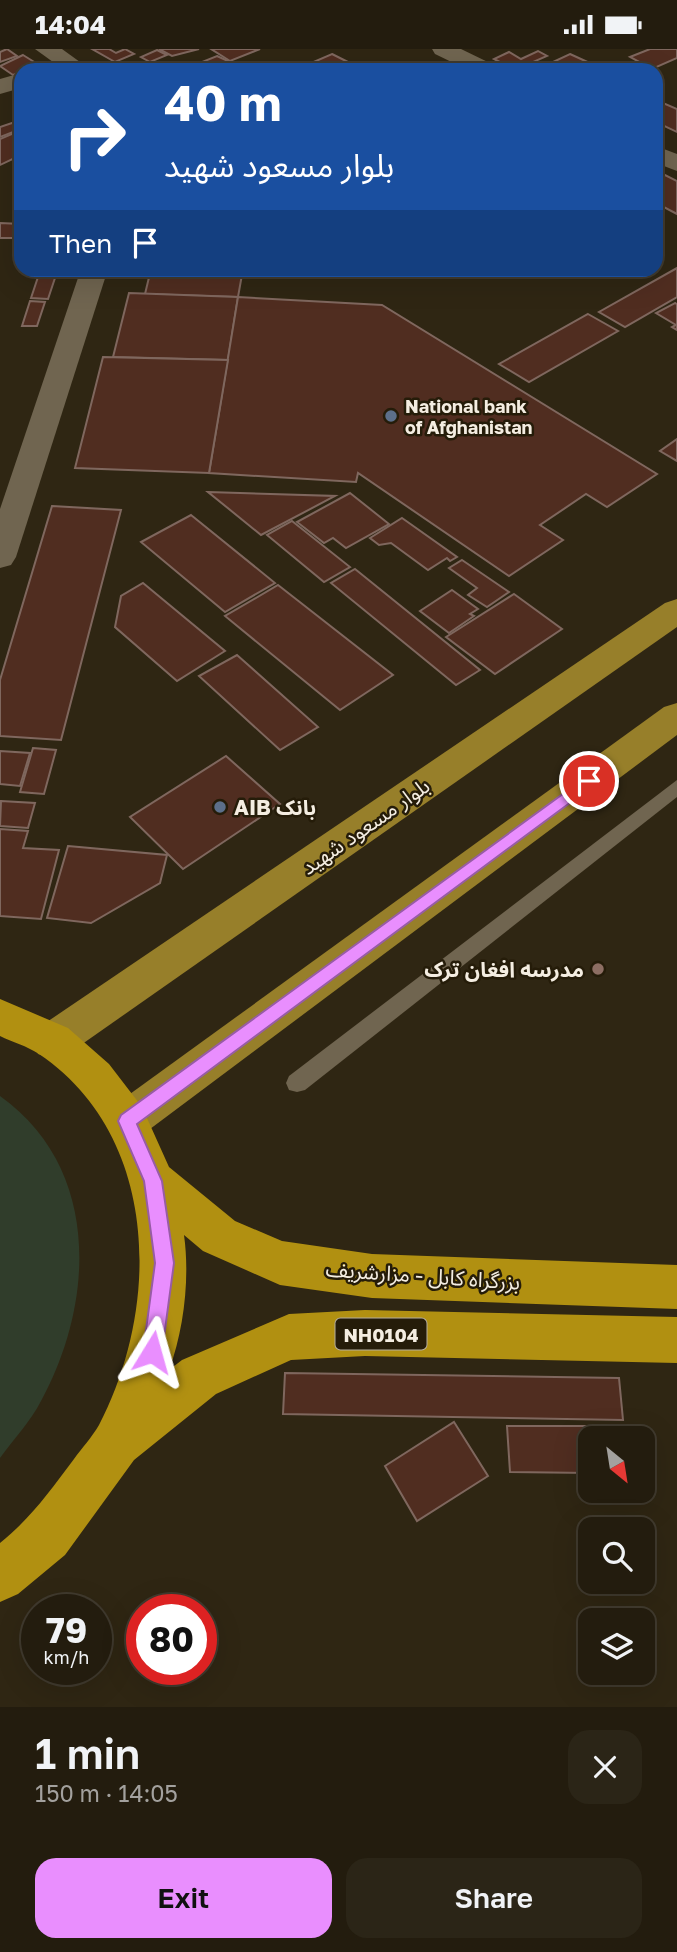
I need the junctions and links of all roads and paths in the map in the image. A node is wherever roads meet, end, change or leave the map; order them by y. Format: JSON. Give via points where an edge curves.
{"nodes":[{"id":1,"x":46,"y":49,"type":"edge"},
{"id":2,"x":443,"y":49,"type":"edge"},
{"id":3,"x":61,"y":63,"type":"edge"},
{"id":4,"x":472,"y":63,"type":"edge"},
{"id":5,"x":92,"y":277,"type":"edge"},
{"id":6,"x":0,"y":557,"type":"edge"},
{"id":7,"x":677,"y":611,"type":"edge"},
{"id":8,"x":677,"y":716,"type":"edge"},
{"id":9,"x":677,"y":787,"type":"edge"},
{"id":10,"x":0,"y":1017,"type":"edge"},
{"id":11,"x":53,"y":1041,"type":"junction"},
{"id":12,"x":297,"y":1083,"type":"dead end"},
{"id":13,"x":127,"y":1121,"type":"junction"},
{"id":14,"x":153,"y":1181,"type":"junction"},
{"id":15,"x":677,"y":1287,"type":"edge"},
{"id":16,"x":677,"y":1340,"type":"edge"},
{"id":17,"x":116,"y":1443,"type":"junction"},
{"id":18,"x":0,"y":1576,"type":"edge"}],
"edges":[{"from":1,"to":3,"type":"street"},
{"from":2,"to":4,"type":"street"},
{"from":5,"to":6,"type":"street"},
{"from":7,"to":11,"type":"main road","name":"بلوار مسعود شهید"},
{"from":8,"to":13,"type":"main road"},
{"from":9,"to":12,"type":"lane"},
{"from":10,"to":11,"type":"highway","number":"NH0104"},
{"from":11,"to":13,"type":"highway","number":"NH0104","via":[[94,1077]]},
{"from":13,"to":14,"type":"highway","number":"NH0104"},
{"from":14,"to":15,"type":"highway","name":"بزرگراه کابل - مزارشریف","number":"NH0104","via":[[219,1236],[280,1263],[372,1276]]},
{"from":14,"to":17,"type":"highway","number":"NH0104","via":[[164,1263],[152,1352]]},
{"from":16,"to":17,"type":"highway","number":"NH0104","via":[[365,1333],[289,1337],[199,1377]]},
{"from":17,"to":18,"type":"highway","number":"NH0104","via":[[47,1537]]}]}
